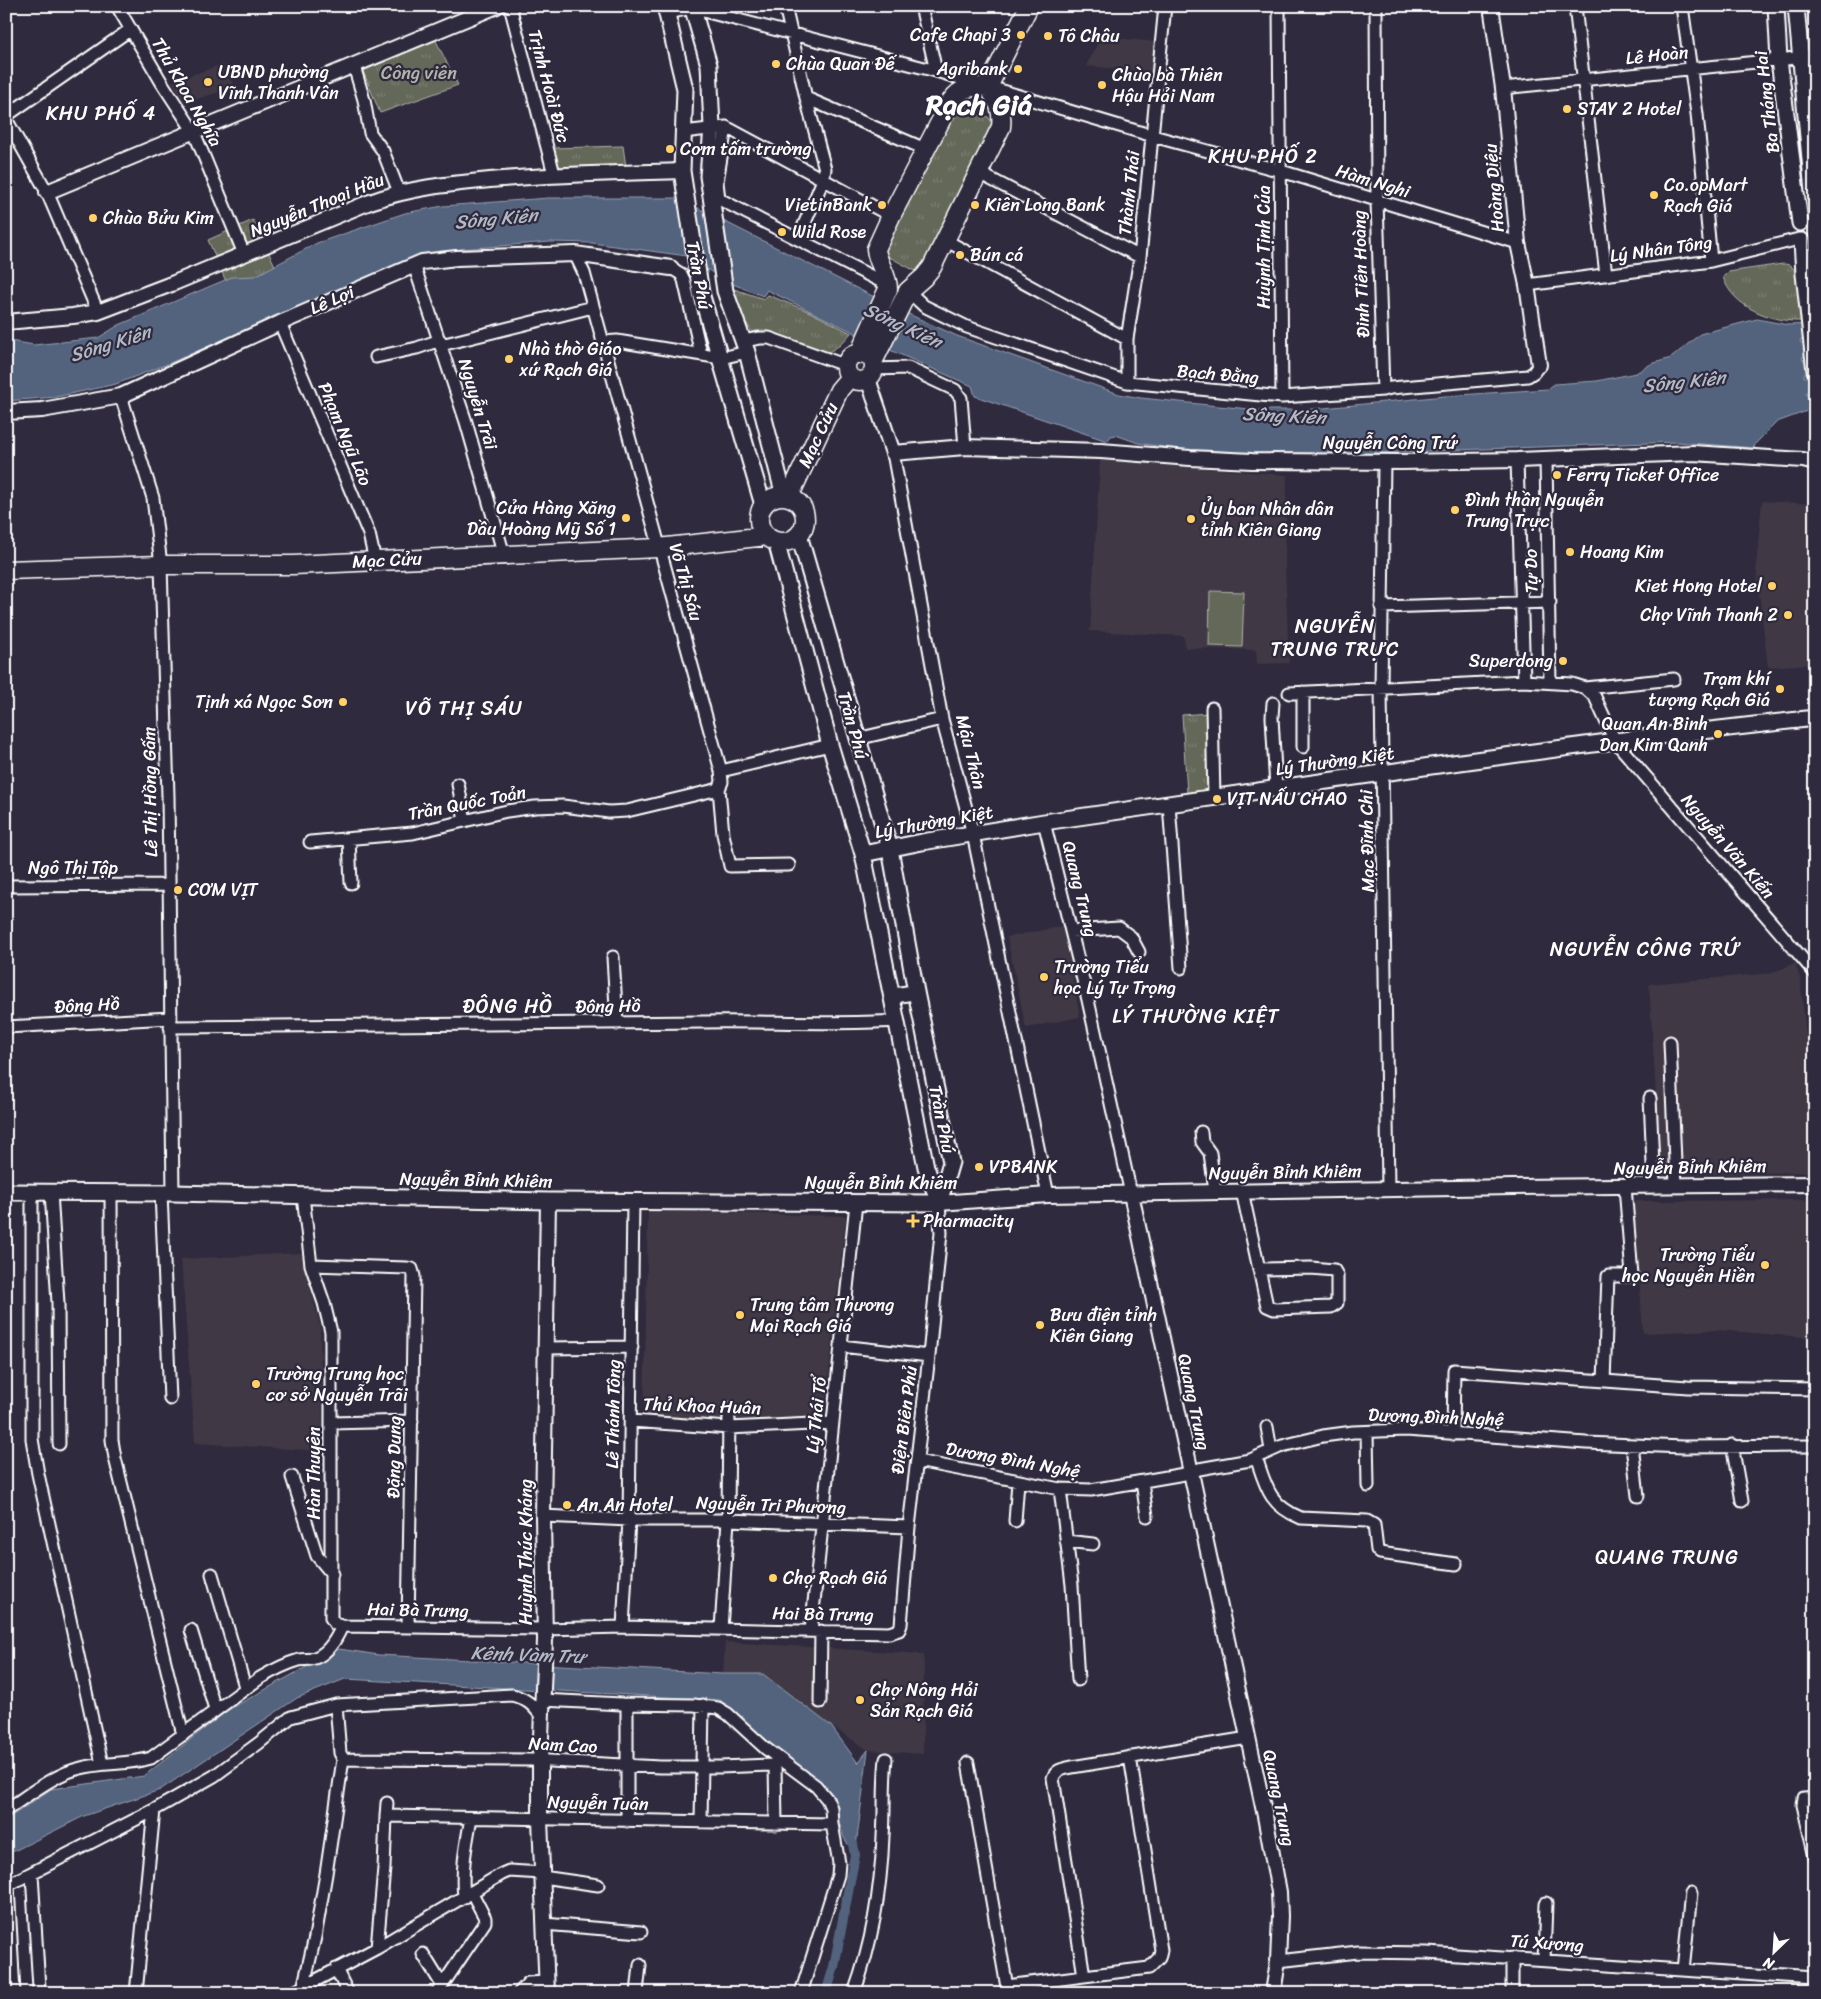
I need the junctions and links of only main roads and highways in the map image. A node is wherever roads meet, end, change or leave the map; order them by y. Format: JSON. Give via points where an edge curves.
{"nodes":[{"id":1,"x":1029,"y":6,"type":"edge"},
{"id":2,"x":1776,"y":6,"type":"edge"},
{"id":3,"x":1796,"y":6,"type":"edge"},
{"id":4,"x":692,"y":7,"type":"edge"},
{"id":5,"x":666,"y":10,"type":"edge"},
{"id":6,"x":1807,"y":56,"type":"edge"},
{"id":7,"x":988,"y":87,"type":"junction"},
{"id":8,"x":1815,"y":214,"type":"edge"},
{"id":9,"x":1808,"y":222,"type":"edge"},
{"id":10,"x":1806,"y":241,"type":"edge"},
{"id":11,"x":882,"y":267,"type":"junction"},
{"id":12,"x":912,"y":288,"type":"junction"},
{"id":13,"x":864,"y":363,"type":"junction"},
{"id":14,"x":1815,"y":372,"type":"edge"},
{"id":15,"x":786,"y":496,"type":"junction"},
{"id":16,"x":763,"y":505,"type":"junction"},
{"id":17,"x":799,"y":535,"type":"junction"},
{"id":18,"x":772,"y":539,"type":"junction"},
{"id":19,"x":6,"y":570,"type":"edge"},
{"id":20,"x":1815,"y":718,"type":"edge"},
{"id":21,"x":857,"y":739,"type":"junction"},
{"id":22,"x":830,"y":745,"type":"junction"},
{"id":23,"x":890,"y":849,"type":"junction"},
{"id":24,"x":863,"y":854,"type":"junction"},
{"id":25,"x":6,"y":1192,"type":"edge"},
{"id":26,"x":938,"y":1204,"type":"junction"}],
"edges":[{"from":1,"to":7,"type":"main road"},
{"from":2,"to":9,"type":"main road","name":"Ba Tháng Hai","via":[[1780,60]]},
{"from":3,"to":6,"type":"main road","name":"Ba Tháng Hai"},
{"from":4,"to":15,"type":"main road","name":"Trần Phú","via":[[708,65],[719,127],[708,176],[725,291],[745,346]]},
{"from":5,"to":16,"type":"main road","name":"Trần Phú","via":[[685,89],[682,177],[700,294]]},
{"from":6,"to":8,"type":"main road","name":"Ba Tháng Hai"},
{"from":7,"to":11,"type":"main road","via":[[968,87],[956,94],[876,249]]},
{"from":7,"to":12,"type":"main road","via":[[1000,106],[1001,128],[928,273]]},
{"from":9,"to":10,"type":"main road","name":"Ba Tháng Hai","via":[[1798,228]]},
{"from":10,"to":14,"type":"main road","via":[[1806,298]]},
{"from":11,"to":12,"type":"main road"},
{"from":11,"to":13,"type":"main road","via":[[888,287]]},
{"from":12,"to":13,"type":"main road"},
{"from":13,"to":15,"type":"main road","name":"Mạc Cửu","via":[[839,390]]},
{"from":15,"to":16,"type":"main road","via":[[776,496]]},
{"from":15,"to":17,"type":"main road","name":"Trần Phú","via":[[797,501],[803,509],[804,527]]},
{"from":16,"to":18,"type":"main road","name":"Trần Phú","via":[[760,527]]},
{"from":17,"to":18,"type":"main road","via":[[788,541]]},
{"from":17,"to":21,"type":"main road","name":"Trần Phú"},
{"from":18,"to":19,"type":"main road","name":"Mạc Cửu","via":[[658,548],[293,565]]},
{"from":18,"to":22,"type":"main road","name":"Trần Phú"},
{"from":20,"to":23,"type":"main road","name":"Lý Thường Kiệt","via":[[1431,766],[1044,822]]},
{"from":21,"to":22,"type":"main road"},
{"from":21,"to":23,"type":"main road","name":"Trần Phú"},
{"from":22,"to":24,"type":"main road","name":"Trần Phú"},
{"from":23,"to":24,"type":"main road","name":"Lý Thường Kiệt"},
{"from":23,"to":26,"type":"main road","name":"Trần Phú","via":[[951,1162]]},
{"from":24,"to":26,"type":"main road","name":"Trần Phú","via":[[926,1167]]},
{"from":25,"to":26,"type":"main road","name":"Nguyễn Bỉnh Khiêm"}]}
